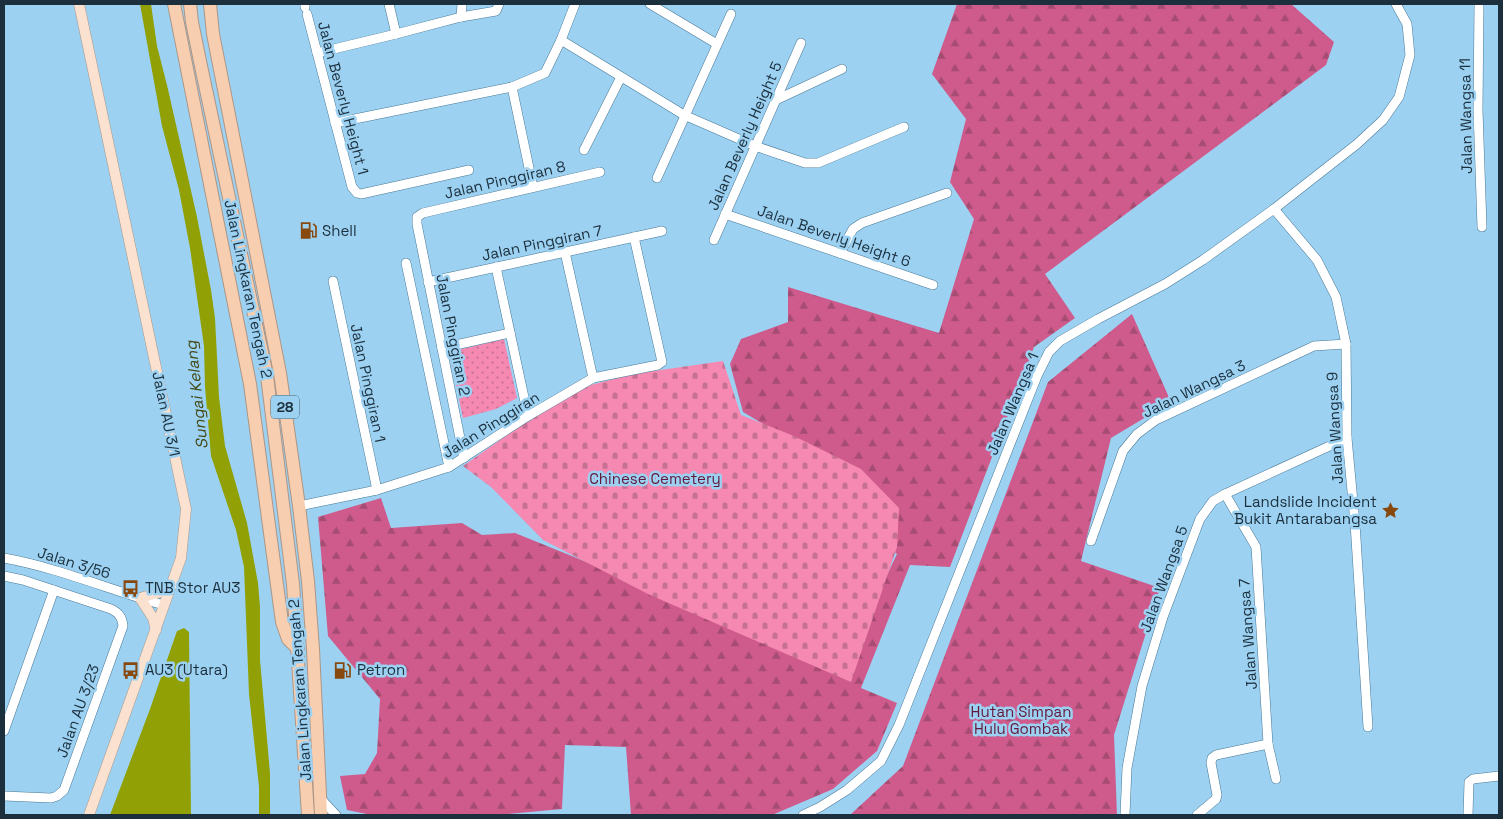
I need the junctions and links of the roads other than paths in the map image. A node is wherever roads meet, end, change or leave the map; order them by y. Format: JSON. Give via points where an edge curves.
{"nodes":[{"id":1,"x":79,"y":4,"type":"edge"},
{"id":2,"x":174,"y":4,"type":"edge"},
{"id":3,"x":190,"y":4,"type":"edge"},
{"id":4,"x":210,"y":4,"type":"edge"},
{"id":5,"x":389,"y":4,"type":"edge"},
{"id":6,"x":462,"y":4,"type":"edge"},
{"id":7,"x":499,"y":4,"type":"edge"},
{"id":8,"x":575,"y":4,"type":"edge"},
{"id":9,"x":650,"y":4,"type":"edge"},
{"id":10,"x":1396,"y":4,"type":"edge"},
{"id":11,"x":1479,"y":4,"type":"edge"},
{"id":12,"x":306,"y":8,"type":"edge"},
{"id":13,"x":732,"y":14,"type":"dead end"},
{"id":14,"x":461,"y":16,"type":"junction"},
{"id":15,"x":396,"y":34,"type":"junction"},
{"id":16,"x":561,"y":40,"type":"junction"},
{"id":17,"x":801,"y":43,"type":"dead end"},
{"id":18,"x":717,"y":44,"type":"junction"},
{"id":19,"x":317,"y":54,"type":"junction"},
{"id":20,"x":842,"y":70,"type":"dead end"},
{"id":21,"x":620,"y":77,"type":"junction"},
{"id":22,"x":512,"y":86,"type":"junction"},
{"id":23,"x":776,"y":100,"type":"junction"},
{"id":24,"x":684,"y":115,"type":"junction"},
{"id":25,"x":335,"y":123,"type":"junction"},
{"id":26,"x":904,"y":127,"type":"dead end"},
{"id":27,"x":755,"y":146,"type":"junction"},
{"id":28,"x":584,"y":150,"type":"dead end"},
{"id":29,"x":469,"y":170,"type":"dead end"},
{"id":30,"x":600,"y":172,"type":"dead end"},
{"id":31,"x":657,"y":178,"type":"dead end"},
{"id":32,"x":533,"y":187,"type":"junction"},
{"id":33,"x":947,"y":193,"type":"dead end"},
{"id":34,"x":1274,"y":209,"type":"junction"},
{"id":35,"x":725,"y":214,"type":"junction"},
{"id":36,"x":418,"y":217,"type":"joint"},
{"id":37,"x":1482,"y":227,"type":"dead end"},
{"id":38,"x":662,"y":231,"type":"dead end"},
{"id":39,"x":634,"y":237,"type":"junction"},
{"id":40,"x":714,"y":240,"type":"dead end"},
{"id":41,"x":565,"y":252,"type":"junction"},
{"id":42,"x":840,"y":253,"type":"junction"},
{"id":43,"x":406,"y":263,"type":"dead end"},
{"id":44,"x":496,"y":267,"type":"junction"},
{"id":45,"x":332,"y":280,"type":"dead end"},
{"id":46,"x":428,"y":282,"type":"junction"},
{"id":47,"x":933,"y":285,"type":"dead end"},
{"id":48,"x":510,"y":333,"type":"junction"},
{"id":49,"x":1346,"y":344,"type":"junction"},
{"id":50,"x":442,"y":348,"type":"junction"},
{"id":51,"x":593,"y":378,"type":"junction"},
{"id":52,"x":528,"y":416,"type":"junction"},
{"id":53,"x":1347,"y":438,"type":"junction"},
{"id":54,"x":464,"y":458,"type":"junction"},
{"id":55,"x":450,"y":468,"type":"junction"},
{"id":56,"x":377,"y":490,"type":"junction"},
{"id":57,"x":1225,"y":494,"type":"junction"},
{"id":58,"x":299,"y":506,"type":"junction"},
{"id":59,"x":1091,"y":541,"type":"dead end"},
{"id":60,"x":4,"y":558,"type":"edge"},
{"id":61,"x":4,"y":576,"type":"edge"},
{"id":62,"x":170,"y":587,"type":"junction"},
{"id":63,"x":54,"y":590,"type":"junction"},
{"id":64,"x":140,"y":598,"type":"junction"},
{"id":65,"x":164,"y":605,"type":"junction"},
{"id":66,"x":156,"y":630,"type":"junction"},
{"id":67,"x":298,"y":649,"type":"junction"},
{"id":68,"x":1368,"y":727,"type":"dead end"},
{"id":69,"x":4,"y":731,"type":"edge"},
{"id":70,"x":1268,"y":744,"type":"junction"},
{"id":71,"x":1499,"y":776,"type":"edge"},
{"id":72,"x":1276,"y":779,"type":"dead end"},
{"id":73,"x":4,"y":796,"type":"edge"},
{"id":74,"x":320,"y":798,"type":"junction"},
{"id":75,"x":89,"y":815,"type":"edge"},
{"id":76,"x":308,"y":815,"type":"edge"},
{"id":77,"x":321,"y":815,"type":"edge"},
{"id":78,"x":336,"y":815,"type":"edge"},
{"id":79,"x":803,"y":815,"type":"edge"},
{"id":80,"x":1125,"y":815,"type":"edge"},
{"id":81,"x":1197,"y":815,"type":"edge"},
{"id":82,"x":1468,"y":815,"type":"edge"}],
"edges":[{"from":1,"to":62,"type":"main road","name":"Jalan AU 3/1","via":[[186,509],[181,558]]},
{"from":2,"to":67,"type":"highway","via":[[250,384],[282,622],[288,639]]},
{"from":3,"to":67,"type":"highway","name":"Jalan Lingkaran Tengah 2","number":"28","via":[[267,376]]},
{"from":4,"to":58,"type":"highway","name":"Jalan Lingkaran Tengah 2","number":"28","via":[[213,34],[280,373]]},
{"from":5,"to":15,"type":"street"},
{"from":6,"to":14,"type":"street"},
{"from":7,"to":14,"type":"street","via":[[496,11]]},
{"from":8,"to":16,"type":"street"},
{"from":9,"to":18,"type":"street"},
{"from":10,"to":34,"type":"street","name":"Jalan Wangsa 1","via":[[1407,24],[1410,55],[1399,97],[1384,120]]},
{"from":11,"to":37,"type":"street","name":"Jalan Wangsa 11"},
{"from":12,"to":19,"type":"street","name":"Jalan Beverly Height 1"},
{"from":13,"to":18,"type":"street"},
{"from":14,"to":15,"type":"street"},
{"from":15,"to":19,"type":"street"},
{"from":16,"to":21,"type":"street"},
{"from":16,"to":22,"type":"street","via":[[545,73]]},
{"from":17,"to":23,"type":"street","name":"Jalan Beverly Height 5"},
{"from":18,"to":24,"type":"street"},
{"from":19,"to":25,"type":"street","name":"Jalan Beverly Height 1"},
{"from":20,"to":23,"type":"street"},
{"from":21,"to":24,"type":"street"},
{"from":21,"to":28,"type":"street"},
{"from":22,"to":25,"type":"street"},
{"from":22,"to":32,"type":"street"},
{"from":23,"to":27,"type":"street","name":"Jalan Beverly Height 5"},
{"from":24,"to":27,"type":"street"},
{"from":24,"to":31,"type":"street"},
{"from":25,"to":29,"type":"street","name":"Jalan Beverly Height 1","via":[[352,187],[357,193]]},
{"from":26,"to":27,"type":"street","via":[[818,162],[805,163]]},
{"from":27,"to":35,"type":"street","name":"Jalan Beverly Height 5"},
{"from":30,"to":32,"type":"street","name":"Jalan Pinggiran 8"},
{"from":32,"to":36,"type":"street","name":"Jalan Pinggiran 8","via":[[423,213]]},
{"from":33,"to":42,"type":"street","via":[[862,223],[852,229]]},
{"from":34,"to":49,"type":"street","name":"Jalan Wangsa 9","via":[[1317,260],[1336,297]]},
{"from":34,"to":79,"type":"street","name":"Jalan Wangsa 1","via":[[1203,260],[1076,332],[1049,352],[899,725],[880,761],[847,790]]},
{"from":35,"to":40,"type":"street","name":"Jalan Beverly Height 5"},
{"from":35,"to":42,"type":"street","name":"Jalan Beverly Height 6"},
{"from":36,"to":46,"type":"street","name":"Jalan Pinggiran 2"},
{"from":38,"to":39,"type":"street","name":"Jalan Pinggiran 7"},
{"from":39,"to":41,"type":"street","name":"Jalan Pinggiran 7"},
{"from":39,"to":51,"type":"street","name":"Jalan Pinggiran","via":[[662,362]]},
{"from":41,"to":44,"type":"street","name":"Jalan Pinggiran 7"},
{"from":41,"to":51,"type":"street"},
{"from":42,"to":47,"type":"street","name":"Jalan Beverly Height 6"},
{"from":43,"to":55,"type":"street","name":"Jalan Pinggiran 2"},
{"from":44,"to":46,"type":"street","name":"Jalan Pinggiran 7"},
{"from":44,"to":48,"type":"street"},
{"from":45,"to":56,"type":"street","name":"Jalan Pinggiran 1"},
{"from":46,"to":50,"type":"street","name":"Jalan Pinggiran 2"},
{"from":48,"to":50,"type":"street"},
{"from":48,"to":52,"type":"street"},
{"from":49,"to":53,"type":"street","name":"Jalan Wangsa 9"},
{"from":49,"to":59,"type":"street","name":"Jalan Wangsa 3","via":[[1314,346],[1143,429],[1122,451]]},
{"from":50,"to":54,"type":"street","name":"Jalan Pinggiran 2"},
{"from":51,"to":52,"type":"street","name":"Jalan Pinggiran"},
{"from":52,"to":54,"type":"street","name":"Jalan Pinggiran"},
{"from":53,"to":57,"type":"street","name":"Jalan Wangsa 5"},
{"from":53,"to":68,"type":"street","name":"Jalan Wangsa 9","via":[[1356,523]]},
{"from":54,"to":55,"type":"street","name":"Jalan Pinggiran"},
{"from":55,"to":56,"type":"street","name":"Jalan Pinggiran"},
{"from":56,"to":58,"type":"street","name":"Jalan Pinggiran"},
{"from":57,"to":70,"type":"street","name":"Jalan Wangsa 7","via":[[1256,547]]},
{"from":57,"to":80,"type":"street","name":"Jalan Wangsa 5","via":[[1213,501],[1200,519],[1163,616],[1142,686],[1126,768]]},
{"from":58,"to":74,"type":"highway","name":"Jalan Lingkaran Tengah 2","number":"28","via":[[313,649]]},
{"from":60,"to":64,"type":"street","name":"Jalan 3/56","via":[[63,572]]},
{"from":61,"to":63,"type":"street"},
{"from":62,"to":64,"type":"main road"},
{"from":62,"to":65,"type":"main road","name":"Jalan AU 3/1"},
{"from":63,"to":69,"type":"street"},
{"from":63,"to":73,"type":"street","name":"Jalan AU 3/23","via":[[118,612],[123,626],[64,790],[51,798]]},
{"from":64,"to":65,"type":"street","name":"Jalan 3/56"},
{"from":64,"to":66,"type":"main road","via":[[153,618]]},
{"from":65,"to":66,"type":"main road","name":"Jalan AU 3/1"},
{"from":66,"to":75,"type":"main road","name":"Jalan AU 3/1"},
{"from":67,"to":76,"type":"highway","name":"Jalan Lingkaran Tengah 2","number":"28"},
{"from":70,"to":72,"type":"street","name":"Jalan Wangsa 7"},
{"from":70,"to":81,"type":"street","via":[[1212,758],[1216,799]]},
{"from":71,"to":82,"type":"street","via":[[1469,782]]},
{"from":74,"to":77,"type":"highway","name":"Jalan Lingkaran Tengah 2","number":"28"},
{"from":74,"to":78,"type":"street"}]}
